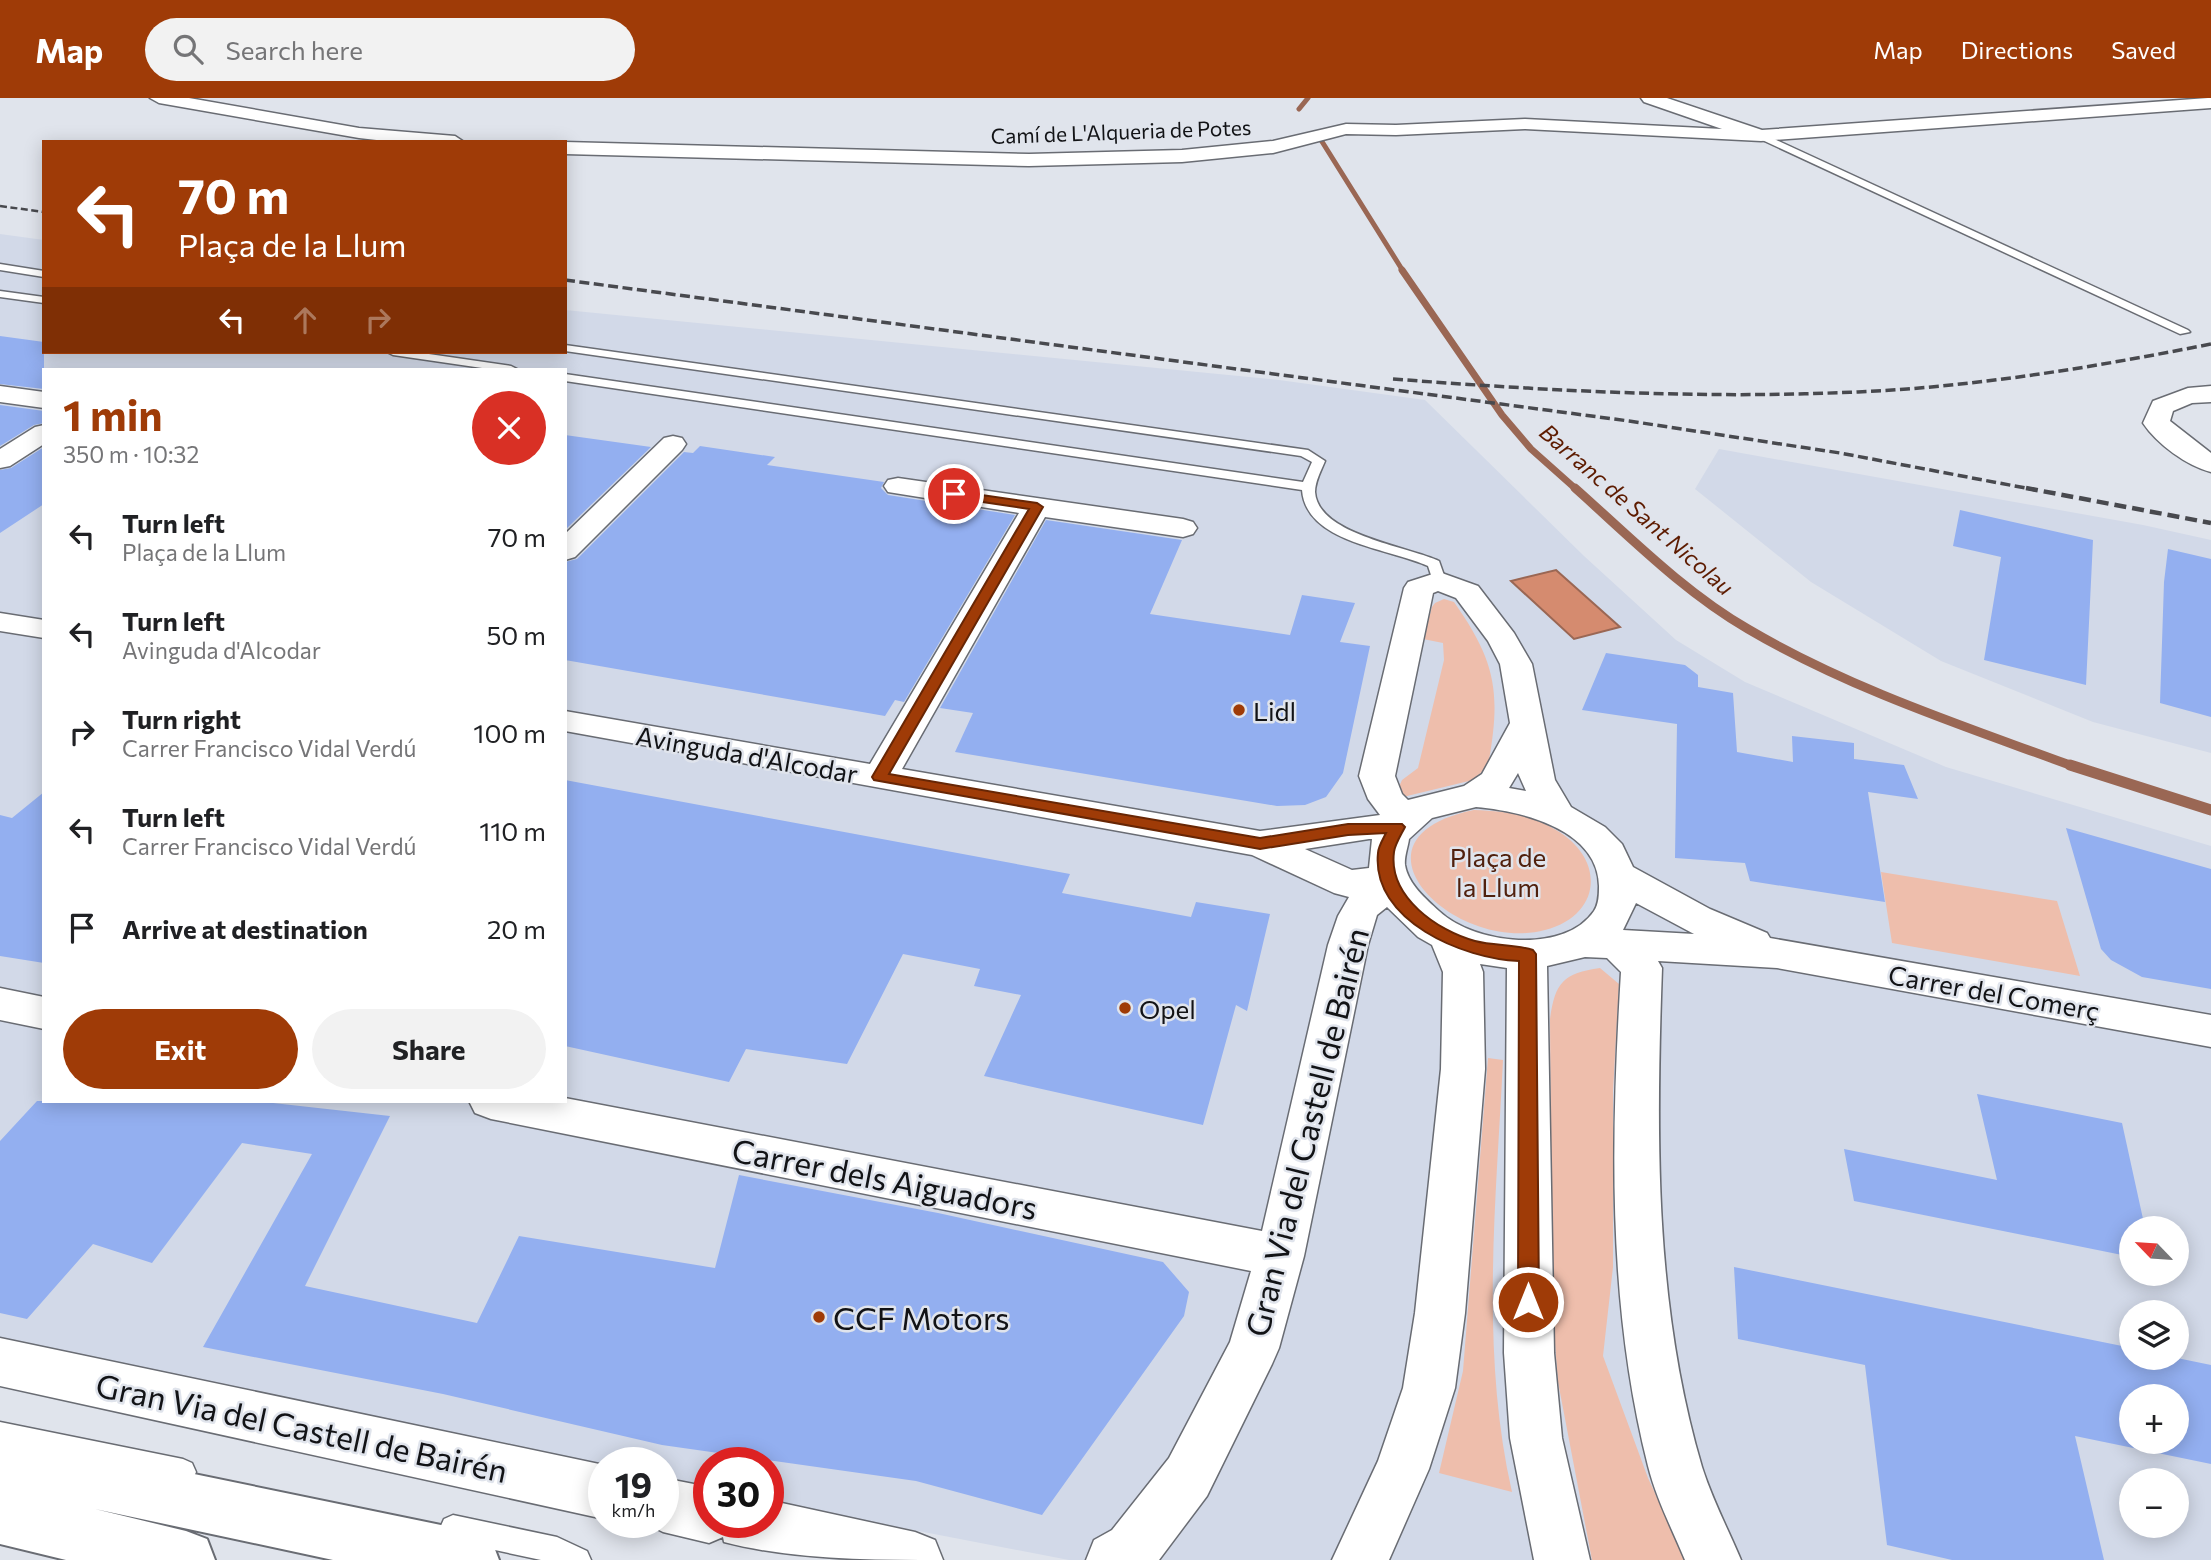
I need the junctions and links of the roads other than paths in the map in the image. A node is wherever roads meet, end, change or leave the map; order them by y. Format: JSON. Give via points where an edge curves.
{"nodes":[{"id":1,"x":159,"y":98,"type":"edge"},
{"id":2,"x":1650,"y":98,"type":"edge"},
{"id":3,"x":2211,"y":103,"type":"edge"},
{"id":4,"x":1761,"y":136,"type":"junction"},
{"id":5,"x":434,"y":140,"type":"edge"},
{"id":6,"x":567,"y":148,"type":"edge"},
{"id":7,"x":0,"y":267,"type":"edge"},
{"id":8,"x":42,"y":274,"type":"edge"},
{"id":9,"x":0,"y":294,"type":"edge"},
{"id":10,"x":42,"y":300,"type":"edge"},
{"id":11,"x":2184,"y":332,"type":"dead end"},
{"id":12,"x":567,"y":348,"type":"edge"},
{"id":13,"x":407,"y":354,"type":"edge"},
{"id":14,"x":504,"y":368,"type":"edge"},
{"id":15,"x":567,"y":377,"type":"edge"},
{"id":16,"x":0,"y":394,"type":"edge"},
{"id":17,"x":2211,"y":394,"type":"edge"},
{"id":18,"x":42,"y":400,"type":"edge"},
{"id":19,"x":42,"y":434,"type":"edge"},
{"id":20,"x":673,"y":444,"type":"dead end"},
{"id":21,"x":0,"y":460,"type":"edge"},
{"id":22,"x":2211,"y":464,"type":"edge"},
{"id":23,"x":898,"y":486,"type":"dead end"},
{"id":24,"x":1308,"y":487,"type":"junction"},
{"id":25,"x":1037,"y":507,"type":"junction"},
{"id":26,"x":1183,"y":528,"type":"dead end"},
{"id":27,"x":567,"y":549,"type":"edge"},
{"id":28,"x":1439,"y":581,"type":"junction"},
{"id":29,"x":0,"y":622,"type":"edge"},
{"id":30,"x":42,"y":629,"type":"edge"},
{"id":31,"x":567,"y":721,"type":"edge"},
{"id":32,"x":1525,"y":725,"type":"junction"},
{"id":33,"x":1377,"y":776,"type":"junction"},
{"id":34,"x":880,"y":777,"type":"junction"},
{"id":35,"x":1476,"y":795,"type":"junction"},
{"id":36,"x":1557,"y":813,"type":"junction"},
{"id":37,"x":1401,"y":823,"type":"junction"},
{"id":38,"x":1328,"y":832,"type":"junction"},
{"id":39,"x":1260,"y":844,"type":"junction"},
{"id":40,"x":1618,"y":875,"type":"junction"},
{"id":41,"x":1390,"y":883,"type":"junction"},
{"id":42,"x":1450,"y":939,"type":"junction"},
{"id":43,"x":1348,"y":944,"type":"junction"},
{"id":44,"x":1601,"y":944,"type":"junction"},
{"id":45,"x":1777,"y":953,"type":"junction"},
{"id":46,"x":1527,"y":954,"type":"junction"},
{"id":47,"x":0,"y":1004,"type":"edge"},
{"id":48,"x":42,"y":1013,"type":"edge"},
{"id":49,"x":2211,"y":1031,"type":"edge"},
{"id":50,"x":501,"y":1103,"type":"edge"},
{"id":51,"x":1280,"y":1256,"type":"junction"},
{"id":52,"x":0,"y":1362,"type":"edge"},
{"id":53,"x":0,"y":1434,"type":"edge"},
{"id":54,"x":0,"y":1461,"type":"edge"},
{"id":55,"x":204,"y":1476,"type":"dead end"},
{"id":56,"x":588,"y":1489,"type":"edge"},
{"id":57,"x":0,"y":1515,"type":"edge"},
{"id":58,"x":784,"y":1531,"type":"edge"},
{"id":59,"x":452,"y":1542,"type":"edge"},
{"id":60,"x":186,"y":1560,"type":"edge"},
{"id":61,"x":578,"y":1560,"type":"edge"},
{"id":62,"x":915,"y":1560,"type":"edge"},
{"id":63,"x":1114,"y":1560,"type":"edge"},
{"id":64,"x":1360,"y":1560,"type":"edge"},
{"id":65,"x":1562,"y":1560,"type":"edge"},
{"id":66,"x":1713,"y":1560,"type":"edge"}],
"edges":[{"from":1,"to":5,"type":"street","via":[[359,133]]},
{"from":2,"to":4,"type":"street"},
{"from":3,"to":4,"type":"street","name":"Camí de L'Alqueria de Potes"},
{"from":4,"to":6,"type":"street","name":"Camí de L'Alqueria de Potes","via":[[1525,124],[1346,129],[1260,148],[1182,156],[1029,160]]},
{"from":4,"to":11,"type":"lane"},
{"from":7,"to":8,"type":"lane"},
{"from":9,"to":10,"type":"lane"},
{"from":12,"to":24,"type":"lane","via":[[1304,453],[1319,461]]},
{"from":13,"to":14,"type":"lane"},
{"from":15,"to":24,"type":"lane"},
{"from":16,"to":18,"type":"street"},
{"from":17,"to":22,"type":"street","via":[[2188,396],[2162,406],[2156,423]]},
{"from":19,"to":21,"type":"street"},
{"from":20,"to":27,"type":"street"},
{"from":23,"to":25,"type":"street"},
{"from":24,"to":28,"type":"lane","via":[[1310,501],[1331,526],[1415,554],[1434,564]]},
{"from":25,"to":26,"type":"street"},
{"from":25,"to":34,"type":"street"},
{"from":28,"to":32,"type":"street","via":[[1467,592],[1503,640],[1516,664]]},
{"from":28,"to":33,"type":"street","via":[[1419,588]]},
{"from":29,"to":30,"type":"street"},
{"from":31,"to":34,"type":"street","name":"Avinguda d'Alcodar"},
{"from":32,"to":35,"type":"street","via":[[1496,781]]},
{"from":32,"to":36,"type":"street","via":[[1537,780]]},
{"from":33,"to":37,"type":"street"},
{"from":33,"to":38,"type":"street","via":[[1357,808]]},
{"from":34,"to":39,"type":"street","name":"Avinguda d'Alcodar"},
{"from":35,"to":36,"type":"street","via":[[1518,799]]},
{"from":35,"to":37,"type":"street","via":[[1436,802]]},
{"from":36,"to":40,"type":"street","via":[[1590,834]]},
{"from":37,"to":38,"type":"street","name":"Avinguda d'Alcodar"},
{"from":37,"to":41,"type":"street","via":[[1386,852]]},
{"from":38,"to":39,"type":"street","name":"Avinguda d'Alcodar"},
{"from":39,"to":41,"type":"street","name":"Avinguda d'Alcodar","via":[[1348,884]]},
{"from":39,"to":43,"type":"street","via":[[1282,870],[1310,884],[1324,898]]},
{"from":40,"to":44,"type":"street","via":[[1617,905],[1598,932]]},
{"from":40,"to":45,"type":"street","name":"Carrer del Comerç","via":[[1696,919]]},
{"from":41,"to":42,"type":"street","via":[[1415,916]]},
{"from":41,"to":43,"type":"street","name":"Gran Via del Castell de Bairén","via":[[1362,905]]},
{"from":42,"to":46,"type":"street","via":[[1488,951]]},
{"from":42,"to":64,"type":"street","via":[[1463,972],[1464,1027],[1440,1314],[1429,1388],[1402,1469]]},
{"from":43,"to":51,"type":"street","name":"Gran Via del Castell de Bairén"},
{"from":44,"to":45,"type":"street","name":"Carrer del Comerç"},
{"from":44,"to":46,"type":"street"},
{"from":44,"to":66,"type":"street","via":[[1642,968],[1635,1184],[1644,1314],[1675,1468]]},
{"from":45,"to":49,"type":"street","name":"Carrer del Comerç"},
{"from":46,"to":65,"type":"street","via":[[1529,1353],[1536,1438]]},
{"from":47,"to":48,"type":"street"},
{"from":50,"to":51,"type":"street","name":"Carrer dels Aiguadors"},
{"from":51,"to":63,"type":"street","name":"Gran Via del Castell de Bairén","via":[[1254,1348],[1188,1477],[1132,1550]]},
{"from":52,"to":56,"type":"street","name":"Gran Via del Castell de Bairén"},
{"from":53,"to":55,"type":"lane"},
{"from":54,"to":59,"type":"main road"},
{"from":57,"to":60,"type":"main road"},
{"from":58,"to":62,"type":"street"},
{"from":59,"to":61,"type":"lane","via":[[557,1550]]}]}
